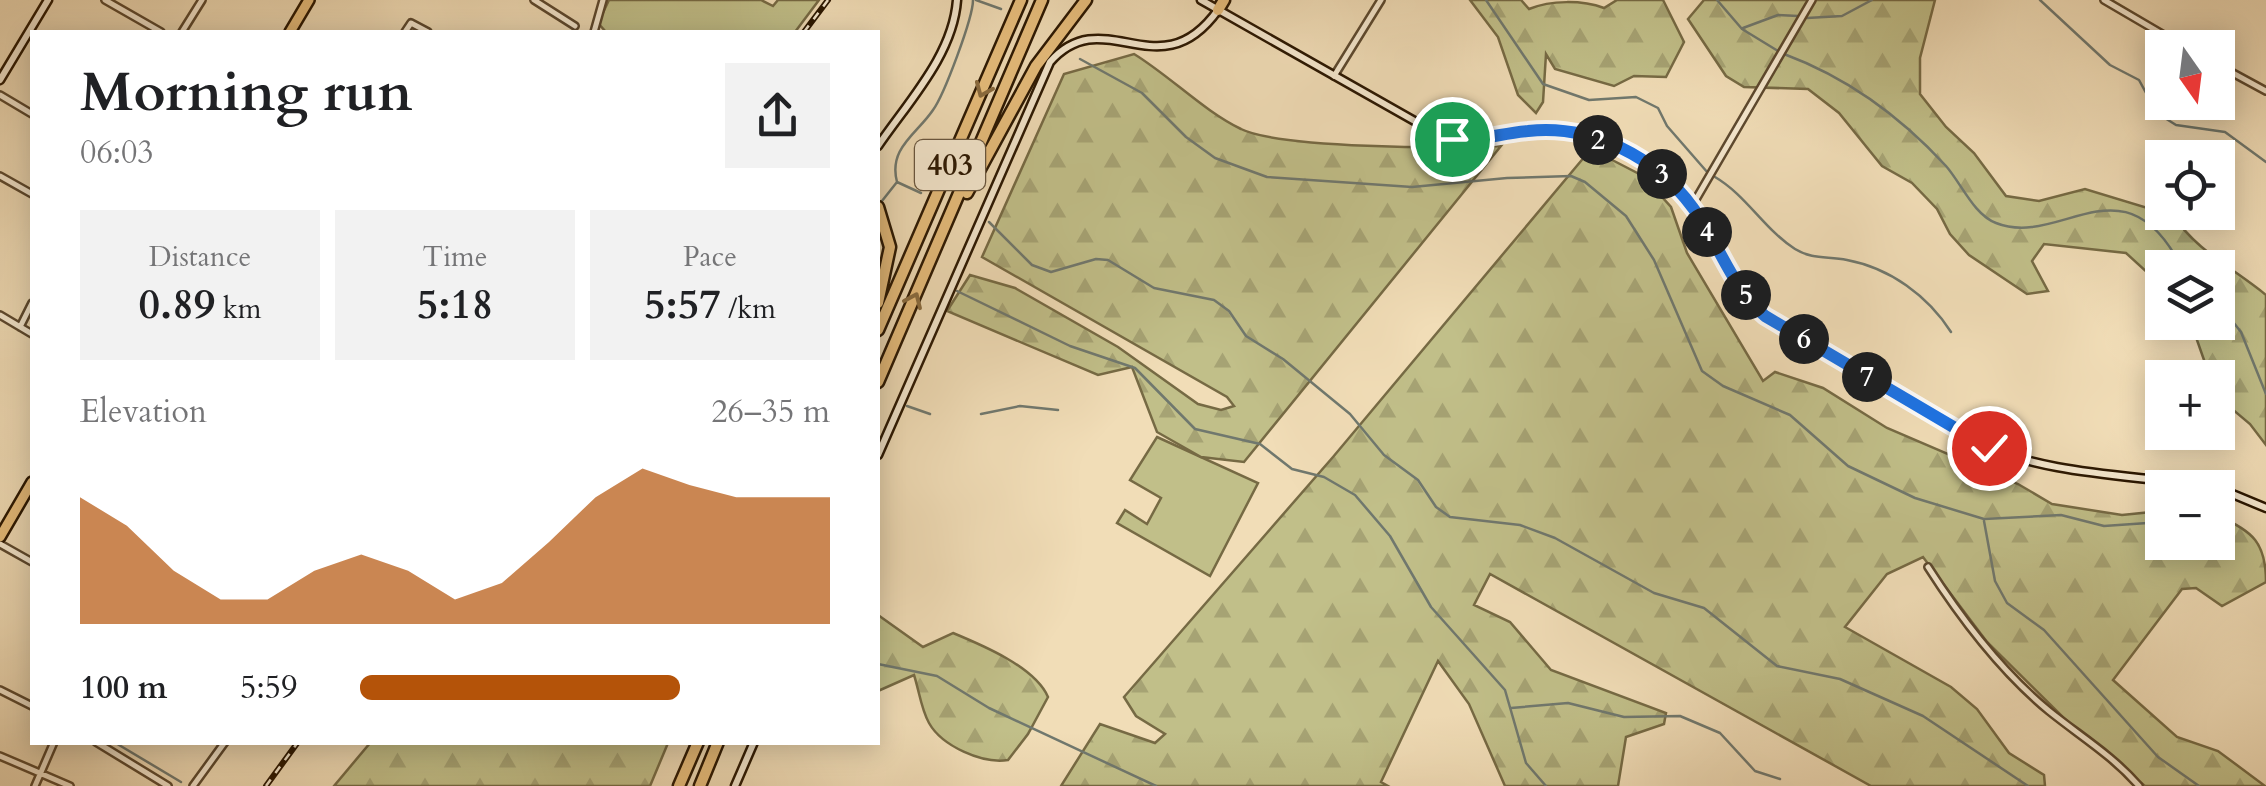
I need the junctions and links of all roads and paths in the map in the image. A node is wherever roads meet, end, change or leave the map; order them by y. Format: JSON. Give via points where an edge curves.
{"nodes":[{"id":1,"x":48,"y":0,"type":"edge"},
{"id":2,"x":105,"y":0,"type":"edge"},
{"id":3,"x":202,"y":0,"type":"edge"},
{"id":4,"x":309,"y":0,"type":"edge"},
{"id":5,"x":534,"y":0,"type":"edge"},
{"id":6,"x":602,"y":0,"type":"edge"},
{"id":7,"x":957,"y":0,"type":"edge"},
{"id":8,"x":1021,"y":0,"type":"edge"},
{"id":9,"x":1042,"y":0,"type":"edge"},
{"id":10,"x":1086,"y":0,"type":"edge"},
{"id":11,"x":1201,"y":0,"type":"edge"},
{"id":12,"x":1381,"y":0,"type":"edge"},
{"id":13,"x":1812,"y":0,"type":"edge"},
{"id":14,"x":2104,"y":0,"type":"edge"},
{"id":15,"x":1221,"y":5,"type":"edge"},
{"id":16,"x":574,"y":26,"type":"dead end"},
{"id":17,"x":158,"y":30,"type":"edge"},
{"id":18,"x":183,"y":30,"type":"edge"},
{"id":19,"x":291,"y":30,"type":"edge"},
{"id":20,"x":594,"y":30,"type":"edge"},
{"id":21,"x":2155,"y":30,"type":"edge"},
{"id":22,"x":2235,"y":74,"type":"edge"},
{"id":23,"x":1334,"y":76,"type":"junction"},
{"id":24,"x":0,"y":80,"type":"edge"},
{"id":25,"x":2266,"y":91,"type":"edge"},
{"id":26,"x":0,"y":95,"type":"edge"},
{"id":27,"x":30,"y":113,"type":"edge"},
{"id":28,"x":880,"y":143,"type":"edge"},
{"id":29,"x":0,"y":176,"type":"edge"},
{"id":30,"x":30,"y":193,"type":"edge"},
{"id":31,"x":1692,"y":206,"type":"junction"},
{"id":32,"x":880,"y":214,"type":"edge"},
{"id":33,"x":940,"y":242,"type":"junction"},
{"id":34,"x":880,"y":294,"type":"edge"},
{"id":35,"x":30,"y":307,"type":"edge"},
{"id":36,"x":0,"y":315,"type":"edge"},
{"id":37,"x":880,"y":325,"type":"edge"},
{"id":38,"x":20,"y":327,"type":"junction"},
{"id":39,"x":30,"y":333,"type":"edge"},
{"id":40,"x":880,"y":377,"type":"edge"},
{"id":41,"x":880,"y":450,"type":"edge"},
{"id":42,"x":2145,"y":480,"type":"edge"},
{"id":43,"x":30,"y":486,"type":"edge"},
{"id":44,"x":2235,"y":495,"type":"edge"},
{"id":45,"x":2266,"y":508,"type":"edge"},
{"id":46,"x":0,"y":540,"type":"edge"},
{"id":47,"x":30,"y":561,"type":"edge"},
{"id":48,"x":1928,"y":567,"type":"dead end"},
{"id":49,"x":0,"y":690,"type":"edge"},
{"id":50,"x":30,"y":705,"type":"edge"},
{"id":51,"x":53,"y":745,"type":"edge"},
{"id":52,"x":101,"y":745,"type":"edge"},
{"id":53,"x":223,"y":745,"type":"edge"},
{"id":54,"x":697,"y":745,"type":"edge"},
{"id":55,"x":717,"y":745,"type":"edge"},
{"id":56,"x":753,"y":745,"type":"edge"},
{"id":57,"x":0,"y":756,"type":"edge"},
{"id":58,"x":42,"y":774,"type":"junction"},
{"id":59,"x":34,"y":786,"type":"edge"},
{"id":60,"x":70,"y":786,"type":"edge"},
{"id":61,"x":168,"y":786,"type":"edge"},
{"id":62,"x":193,"y":786,"type":"edge"},
{"id":63,"x":679,"y":786,"type":"edge"},
{"id":64,"x":700,"y":786,"type":"edge"},
{"id":65,"x":735,"y":786,"type":"edge"},
{"id":66,"x":2139,"y":786,"type":"edge"}],
"edges":[{"from":1,"to":24,"type":"main road"},
{"from":2,"to":17,"type":"street"},
{"from":3,"to":18,"type":"street"},
{"from":4,"to":19,"type":"main road"},
{"from":5,"to":16,"type":"street"},
{"from":6,"to":20,"type":"street"},
{"from":7,"to":28,"type":"main road","via":[[943,51]]},
{"from":8,"to":37,"type":"highway","number":"403","one_way":true},
{"from":9,"to":33,"type":"highway","number":"403"},
{"from":10,"to":33,"type":"highway","via":[[1036,66]]},
{"from":11,"to":15,"type":"main road"},
{"from":12,"to":23,"type":"street"},
{"from":13,"to":31,"type":"street"},
{"from":14,"to":21,"type":"street"},
{"from":15,"to":23,"type":"main road"},
{"from":15,"to":41,"type":"main road","via":[[1182,44],[1092,38],[1050,62]]},
{"from":22,"to":25,"type":"street"},
{"from":23,"to":31,"type":"main road","via":[[1452,139],[1538,130],[1609,142],[1653,166]]},
{"from":26,"to":27,"type":"street"},
{"from":29,"to":30,"type":"street"},
{"from":31,"to":42,"type":"main road","via":[[1765,316],[1977,443],[2020,460]]},
{"from":32,"to":34,"type":"highway","via":[[890,247]]},
{"from":40,"to":33,"type":"highway","number":"403","one_way":true},
{"from":35,"to":38,"type":"street"},
{"from":36,"to":38,"type":"street"},
{"from":38,"to":39,"type":"street"},
{"from":43,"to":46,"type":"main road"},
{"from":44,"to":45,"type":"main road"},
{"from":46,"to":47,"type":"street"},
{"from":48,"to":66,"type":"street","via":[[1972,633],[2049,711]]},
{"from":49,"to":50,"type":"street"},
{"from":51,"to":58,"type":"street"},
{"from":52,"to":61,"type":"street"},
{"from":53,"to":62,"type":"street"},
{"from":54,"to":63,"type":"highway"},
{"from":55,"to":64,"type":"highway"},
{"from":56,"to":65,"type":"main road"},
{"from":57,"to":58,"type":"street"},
{"from":58,"to":59,"type":"street"},
{"from":58,"to":60,"type":"street"}]}
